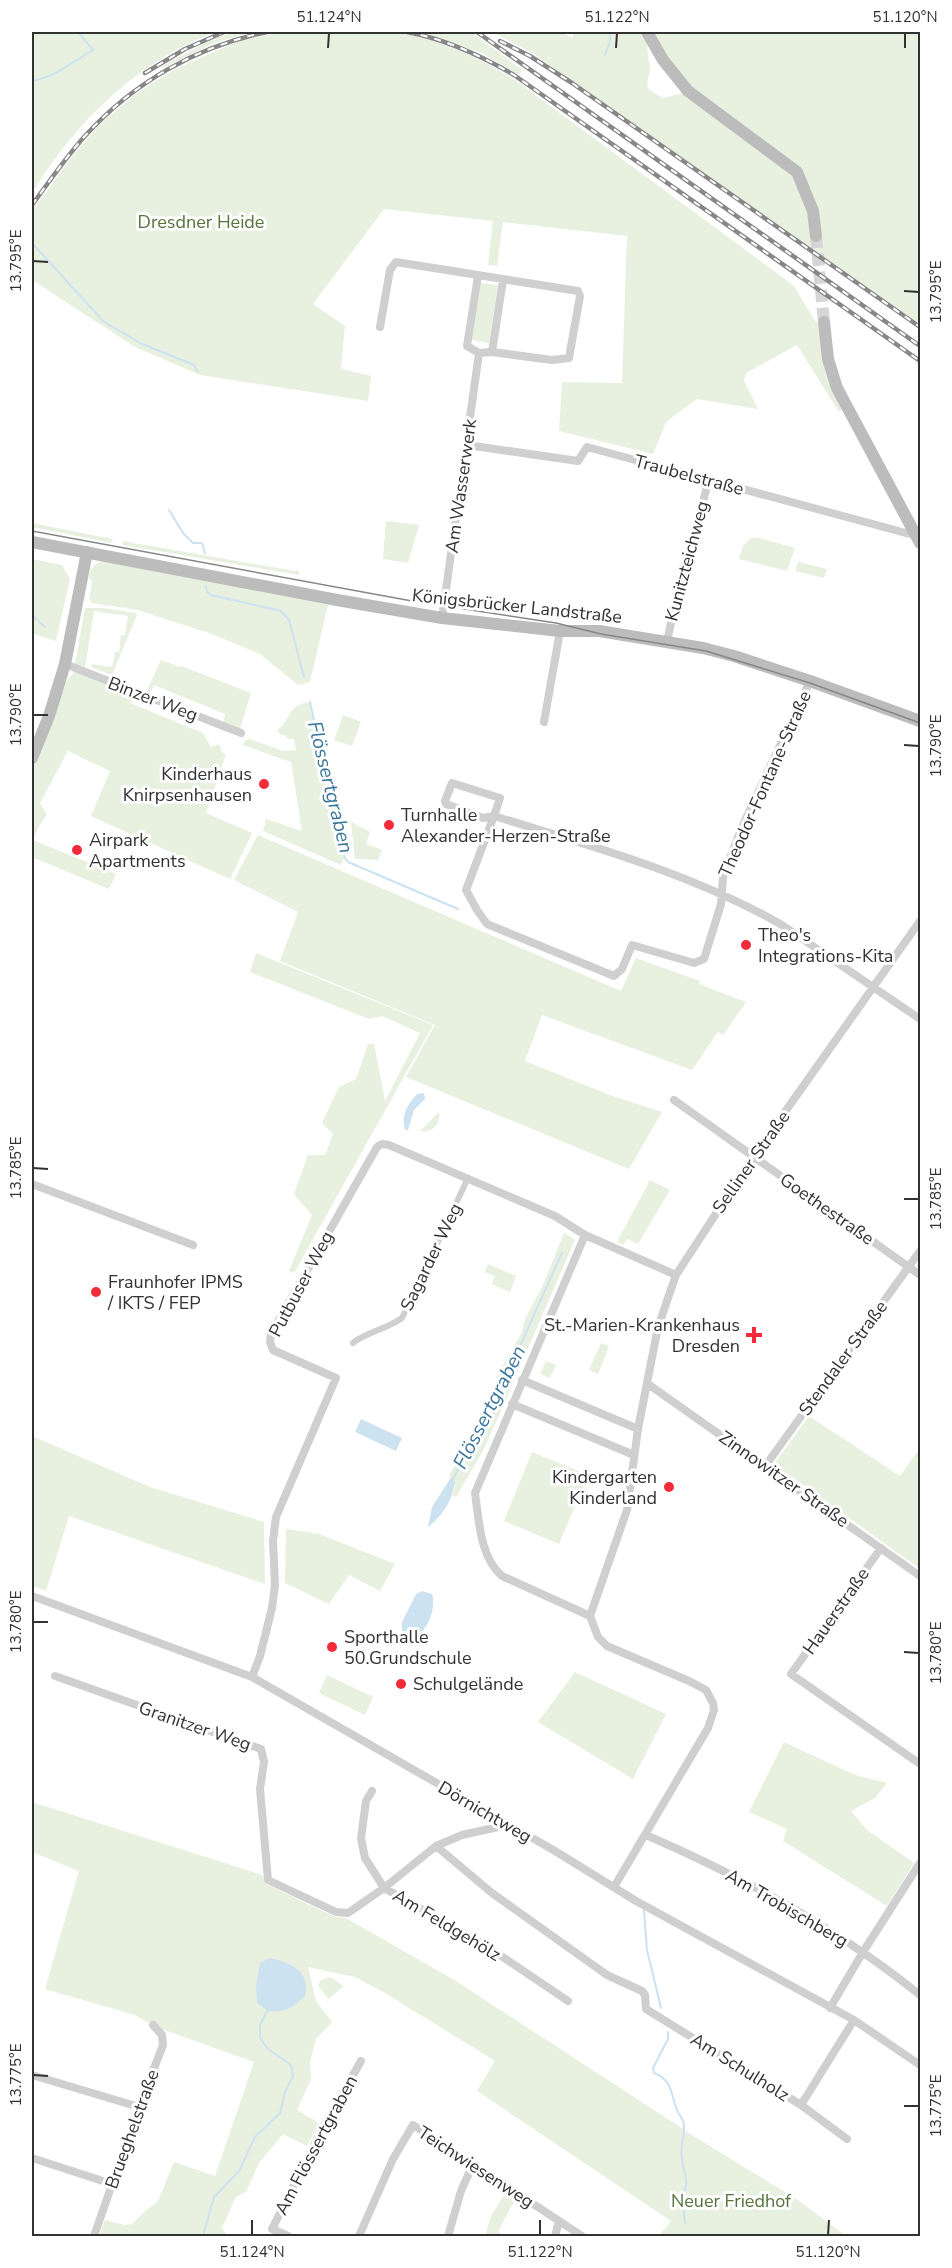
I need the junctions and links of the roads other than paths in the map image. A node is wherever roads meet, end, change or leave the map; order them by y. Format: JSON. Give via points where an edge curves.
{"nodes":[{"id":1,"x":647,"y":32,"type":"edge"},
{"id":2,"x":816,"y":236,"type":"tunnel mouth"},
{"id":3,"x":478,"y":276,"type":"junction"},
{"id":4,"x":503,"y":280,"type":"junction"},
{"id":5,"x":824,"y":322,"type":"tunnel mouth"},
{"id":6,"x":380,"y":327,"type":"dead end"},
{"id":7,"x":492,"y":351,"type":"junction"},
{"id":8,"x":479,"y":353,"type":"junction"},
{"id":9,"x":467,"y":445,"type":"junction"},
{"id":10,"x":709,"y":480,"type":"junction"},
{"id":11,"x":919,"y":539,"type":"edge"},
{"id":12,"x":32,"y":542,"type":"edge"},
{"id":13,"x":87,"y":552,"type":"junction"},
{"id":14,"x":442,"y":618,"type":"junction"},
{"id":15,"x":560,"y":631,"type":"junction"},
{"id":16,"x":667,"y":642,"type":"junction"},
{"id":17,"x":65,"y":664,"type":"junction"},
{"id":18,"x":810,"y":681,"type":"junction"},
{"id":19,"x":921,"y":721,"type":"edge"},
{"id":20,"x":544,"y":722,"type":"dead end"},
{"id":21,"x":241,"y":733,"type":"dead end"},
{"id":22,"x":32,"y":758,"type":"edge"},
{"id":23,"x":494,"y":816,"type":"junction"},
{"id":24,"x":722,"y":893,"type":"junction"},
{"id":25,"x":921,"y":921,"type":"edge"},
{"id":26,"x":874,"y":987,"type":"junction"},
{"id":27,"x":921,"y":1019,"type":"edge"},
{"id":28,"x":674,"y":1100,"type":"dead end"},
{"id":29,"x":753,"y":1157,"type":"junction"},
{"id":30,"x":468,"y":1179,"type":"junction"},
{"id":31,"x":32,"y":1184,"type":"edge"},
{"id":32,"x":585,"y":1235,"type":"junction"},
{"id":33,"x":193,"y":1245,"type":"dead end"},
{"id":34,"x":921,"y":1251,"type":"edge"},
{"id":35,"x":909,"y":1267,"type":"junction"},
{"id":36,"x":676,"y":1275,"type":"junction"},
{"id":37,"x":921,"y":1275,"type":"edge"},
{"id":38,"x":353,"y":1343,"type":"dead end"},
{"id":39,"x":522,"y":1380,"type":"junction"},
{"id":40,"x":648,"y":1384,"type":"junction"},
{"id":41,"x":512,"y":1404,"type":"junction"},
{"id":42,"x":638,"y":1429,"type":"junction"},
{"id":43,"x":634,"y":1455,"type":"junction"},
{"id":44,"x":766,"y":1466,"type":"junction"},
{"id":45,"x":881,"y":1548,"type":"junction"},
{"id":46,"x":921,"y":1576,"type":"edge"},
{"id":47,"x":32,"y":1596,"type":"edge"},
{"id":48,"x":590,"y":1616,"type":"junction"},
{"id":49,"x":55,"y":1676,"type":"dead end"},
{"id":50,"x":252,"y":1677,"type":"junction"},
{"id":51,"x":921,"y":1764,"type":"edge"},
{"id":52,"x":372,"y":1791,"type":"dead end"},
{"id":53,"x":507,"y":1825,"type":"junction"},
{"id":54,"x":646,"y":1834,"type":"junction"},
{"id":55,"x":436,"y":1846,"type":"junction"},
{"id":56,"x":921,"y":1863,"type":"edge"},
{"id":57,"x":614,"y":1887,"type":"junction"},
{"id":58,"x":384,"y":1888,"type":"junction"},
{"id":59,"x":863,"y":1952,"type":"junction"},
{"id":60,"x":921,"y":1995,"type":"edge"},
{"id":61,"x":568,"y":2001,"type":"dead end"},
{"id":62,"x":830,"y":2008,"type":"junction"},
{"id":63,"x":854,"y":2020,"type":"junction"},
{"id":64,"x":153,"y":2025,"type":"dead end"},
{"id":65,"x":362,"y":2061,"type":"dead end"},
{"id":66,"x":921,"y":2065,"type":"edge"},
{"id":67,"x":32,"y":2074,"type":"edge"},
{"id":68,"x":801,"y":2105,"type":"junction"},
{"id":69,"x":139,"y":2107,"type":"junction"},
{"id":70,"x":848,"y":2139,"type":"dead end"},
{"id":71,"x":32,"y":2158,"type":"edge"},
{"id":72,"x":473,"y":2164,"type":"junction"},
{"id":73,"x":112,"y":2184,"type":"junction"},
{"id":74,"x":559,"y":2221,"type":"junction"},
{"id":75,"x":94,"y":2236,"type":"edge"},
{"id":76,"x":288,"y":2236,"type":"edge"},
{"id":77,"x":360,"y":2236,"type":"edge"},
{"id":78,"x":448,"y":2236,"type":"edge"},
{"id":79,"x":555,"y":2236,"type":"edge"},
{"id":80,"x":582,"y":2236,"type":"edge"}],
"edges":[{"from":1,"to":2,"type":"main road","via":[[688,91],[797,172],[813,211]]},
{"from":3,"to":4,"type":"street"},
{"from":3,"to":6,"type":"street","via":[[396,262],[390,270]]},
{"from":3,"to":8,"type":"street","name":"Am Wasserwerk","via":[[467,346]]},
{"from":4,"to":7,"type":"street"},
{"from":4,"to":7,"type":"street","via":[[572,288],[580,296],[569,358],[552,360]]},
{"from":5,"to":11,"type":"main road","via":[[828,359],[837,388]]},
{"from":7,"to":8,"type":"street"},
{"from":8,"to":9,"type":"street","name":"Am Wasserwerk"},
{"from":9,"to":10,"type":"street","name":"Traubelstraße","via":[[578,461],[587,447]]},
{"from":9,"to":14,"type":"street","name":"Am Wasserwerk"},
{"from":10,"to":11,"type":"street","name":"Traubelstraße"},
{"from":10,"to":16,"type":"street","name":"Kunitzteichweg"},
{"from":12,"to":13,"type":"main road","name":"Königsbrücker Landstraße"},
{"from":13,"to":14,"type":"main road","name":"Königsbrücker Landstraße"},
{"from":13,"to":17,"type":"main road"},
{"from":14,"to":15,"type":"main road","name":"Königsbrücker Landstraße"},
{"from":15,"to":16,"type":"main road","name":"Königsbrücker Landstraße","via":[[599,631]]},
{"from":15,"to":20,"type":"street"},
{"from":16,"to":18,"type":"main road","name":"Königsbrücker Landstraße","via":[[735,656]]},
{"from":17,"to":21,"type":"street","name":"Binzer Weg"},
{"from":17,"to":22,"type":"main road"},
{"from":18,"to":19,"type":"main road","name":"Königsbrücker Landstraße"},
{"from":18,"to":24,"type":"street","name":"Theodor-Fontane-Straße","via":[[743,825],[723,877]]},
{"from":23,"to":23,"type":"street","via":[[500,798],[452,783],[446,804],[483,818]]},
{"from":23,"to":24,"type":"street"},
{"from":23,"to":24,"type":"street","name":"Theodor-Fontane-Straße","via":[[466,890],[487,924],[614,976],[632,945],[694,963],[704,959]]},
{"from":24,"to":26,"type":"street","via":[[782,925]]},
{"from":25,"to":26,"type":"street","name":"Selliner Straße"},
{"from":26,"to":27,"type":"street"},
{"from":26,"to":29,"type":"street","name":"Selliner Straße"},
{"from":28,"to":29,"type":"street","name":"Goethestraße"},
{"from":29,"to":35,"type":"street","name":"Goethestraße"},
{"from":29,"to":36,"type":"street","name":"Selliner Straße"},
{"from":30,"to":32,"type":"street","name":"Putbuser Weg","via":[[555,1216]]},
{"from":30,"to":38,"type":"street","name":"Sagarder Weg","via":[[402,1318]]},
{"from":30,"to":50,"type":"street","name":"Putbuser Weg","via":[[389,1145],[377,1147],[271,1334],[273,1350],[336,1378],[276,1517],[272,1608]]},
{"from":31,"to":33,"type":"street"},
{"from":32,"to":36,"type":"street","name":"Putbuser Weg"},
{"from":32,"to":39,"type":"street"},
{"from":34,"to":35,"type":"street","name":"Stendaler Straße"},
{"from":35,"to":37,"type":"street","name":"Goethestraße"},
{"from":35,"to":44,"type":"street","name":"Stendaler Straße"},
{"from":36,"to":40,"type":"street","name":"Selliner Straße","via":[[658,1327]]},
{"from":39,"to":41,"type":"street"},
{"from":39,"to":42,"type":"street"},
{"from":40,"to":42,"type":"street","name":"Selliner Straße"},
{"from":40,"to":44,"type":"street","name":"Zinnowitzer Straße"},
{"from":41,"to":43,"type":"street"},
{"from":41,"to":48,"type":"street","via":[[475,1493],[487,1557],[502,1576]]},
{"from":42,"to":43,"type":"street","name":"Selliner Straße"},
{"from":43,"to":48,"type":"street","name":"Selliner Straße","via":[[627,1510]]},
{"from":44,"to":45,"type":"street","name":"Zinnowitzer Straße"},
{"from":45,"to":46,"type":"street","name":"Zinnowitzer Straße"},
{"from":45,"to":51,"type":"street","name":"Hauerstraße","via":[[791,1674]]},
{"from":47,"to":50,"type":"street","name":"Dörnichtweg"},
{"from":48,"to":54,"type":"street","via":[[598,1637],[607,1646],[690,1681],[706,1690],[713,1702],[708,1728]]},
{"from":49,"to":58,"type":"street","name":"Granitzer Weg","via":[[261,1749],[264,1762],[260,1789],[268,1880],[336,1912],[348,1913]]},
{"from":50,"to":53,"type":"street","name":"Dörnichtweg"},
{"from":52,"to":58,"type":"street","name":"Am Feldgehölz","via":[[366,1801],[361,1838],[364,1858]]},
{"from":53,"to":55,"type":"street","name":"Granitzer Weg","via":[[462,1835]]},
{"from":53,"to":57,"type":"street","name":"Dörnichtweg"},
{"from":54,"to":57,"type":"street"},
{"from":54,"to":59,"type":"street","name":"Am Trobischberg","via":[[760,1889]]},
{"from":55,"to":58,"type":"street","name":"Granitzer Weg"},
{"from":55,"to":68,"type":"street","name":"Am Schulholz","via":[[492,1893],[607,1975],[642,1991],[646,2009]]},
{"from":56,"to":59,"type":"street"},
{"from":57,"to":62,"type":"street","name":"Dörnichtweg"},
{"from":58,"to":61,"type":"street","name":"Am Feldgehölz","via":[[485,1945]]},
{"from":59,"to":60,"type":"street","name":"Am Trobischberg"},
{"from":59,"to":62,"type":"street"},
{"from":62,"to":63,"type":"street","name":"Dörnichtweg"},
{"from":63,"to":66,"type":"street","name":"Dörnichtweg"},
{"from":63,"to":68,"type":"street"},
{"from":64,"to":69,"type":"street","name":"Brueghelstraße","via":[[162,2035],[163,2045]]},
{"from":65,"to":76,"type":"street","name":"Am Flössertgraben","via":[[321,2131],[272,2229]]},
{"from":67,"to":69,"type":"street"},
{"from":68,"to":70,"type":"street","name":"Am Schulholz"},
{"from":69,"to":73,"type":"street","name":"Brueghelstraße"},
{"from":71,"to":73,"type":"street"},
{"from":72,"to":74,"type":"street","name":"Teichwiesenweg"},
{"from":72,"to":77,"type":"street","name":"Teichwiesenweg","via":[[414,2125],[393,2159]]},
{"from":72,"to":78,"type":"street"},
{"from":73,"to":75,"type":"street","name":"Brueghelstraße"},
{"from":74,"to":79,"type":"street"},
{"from":74,"to":80,"type":"street","name":"Teichwiesenweg"}]}
